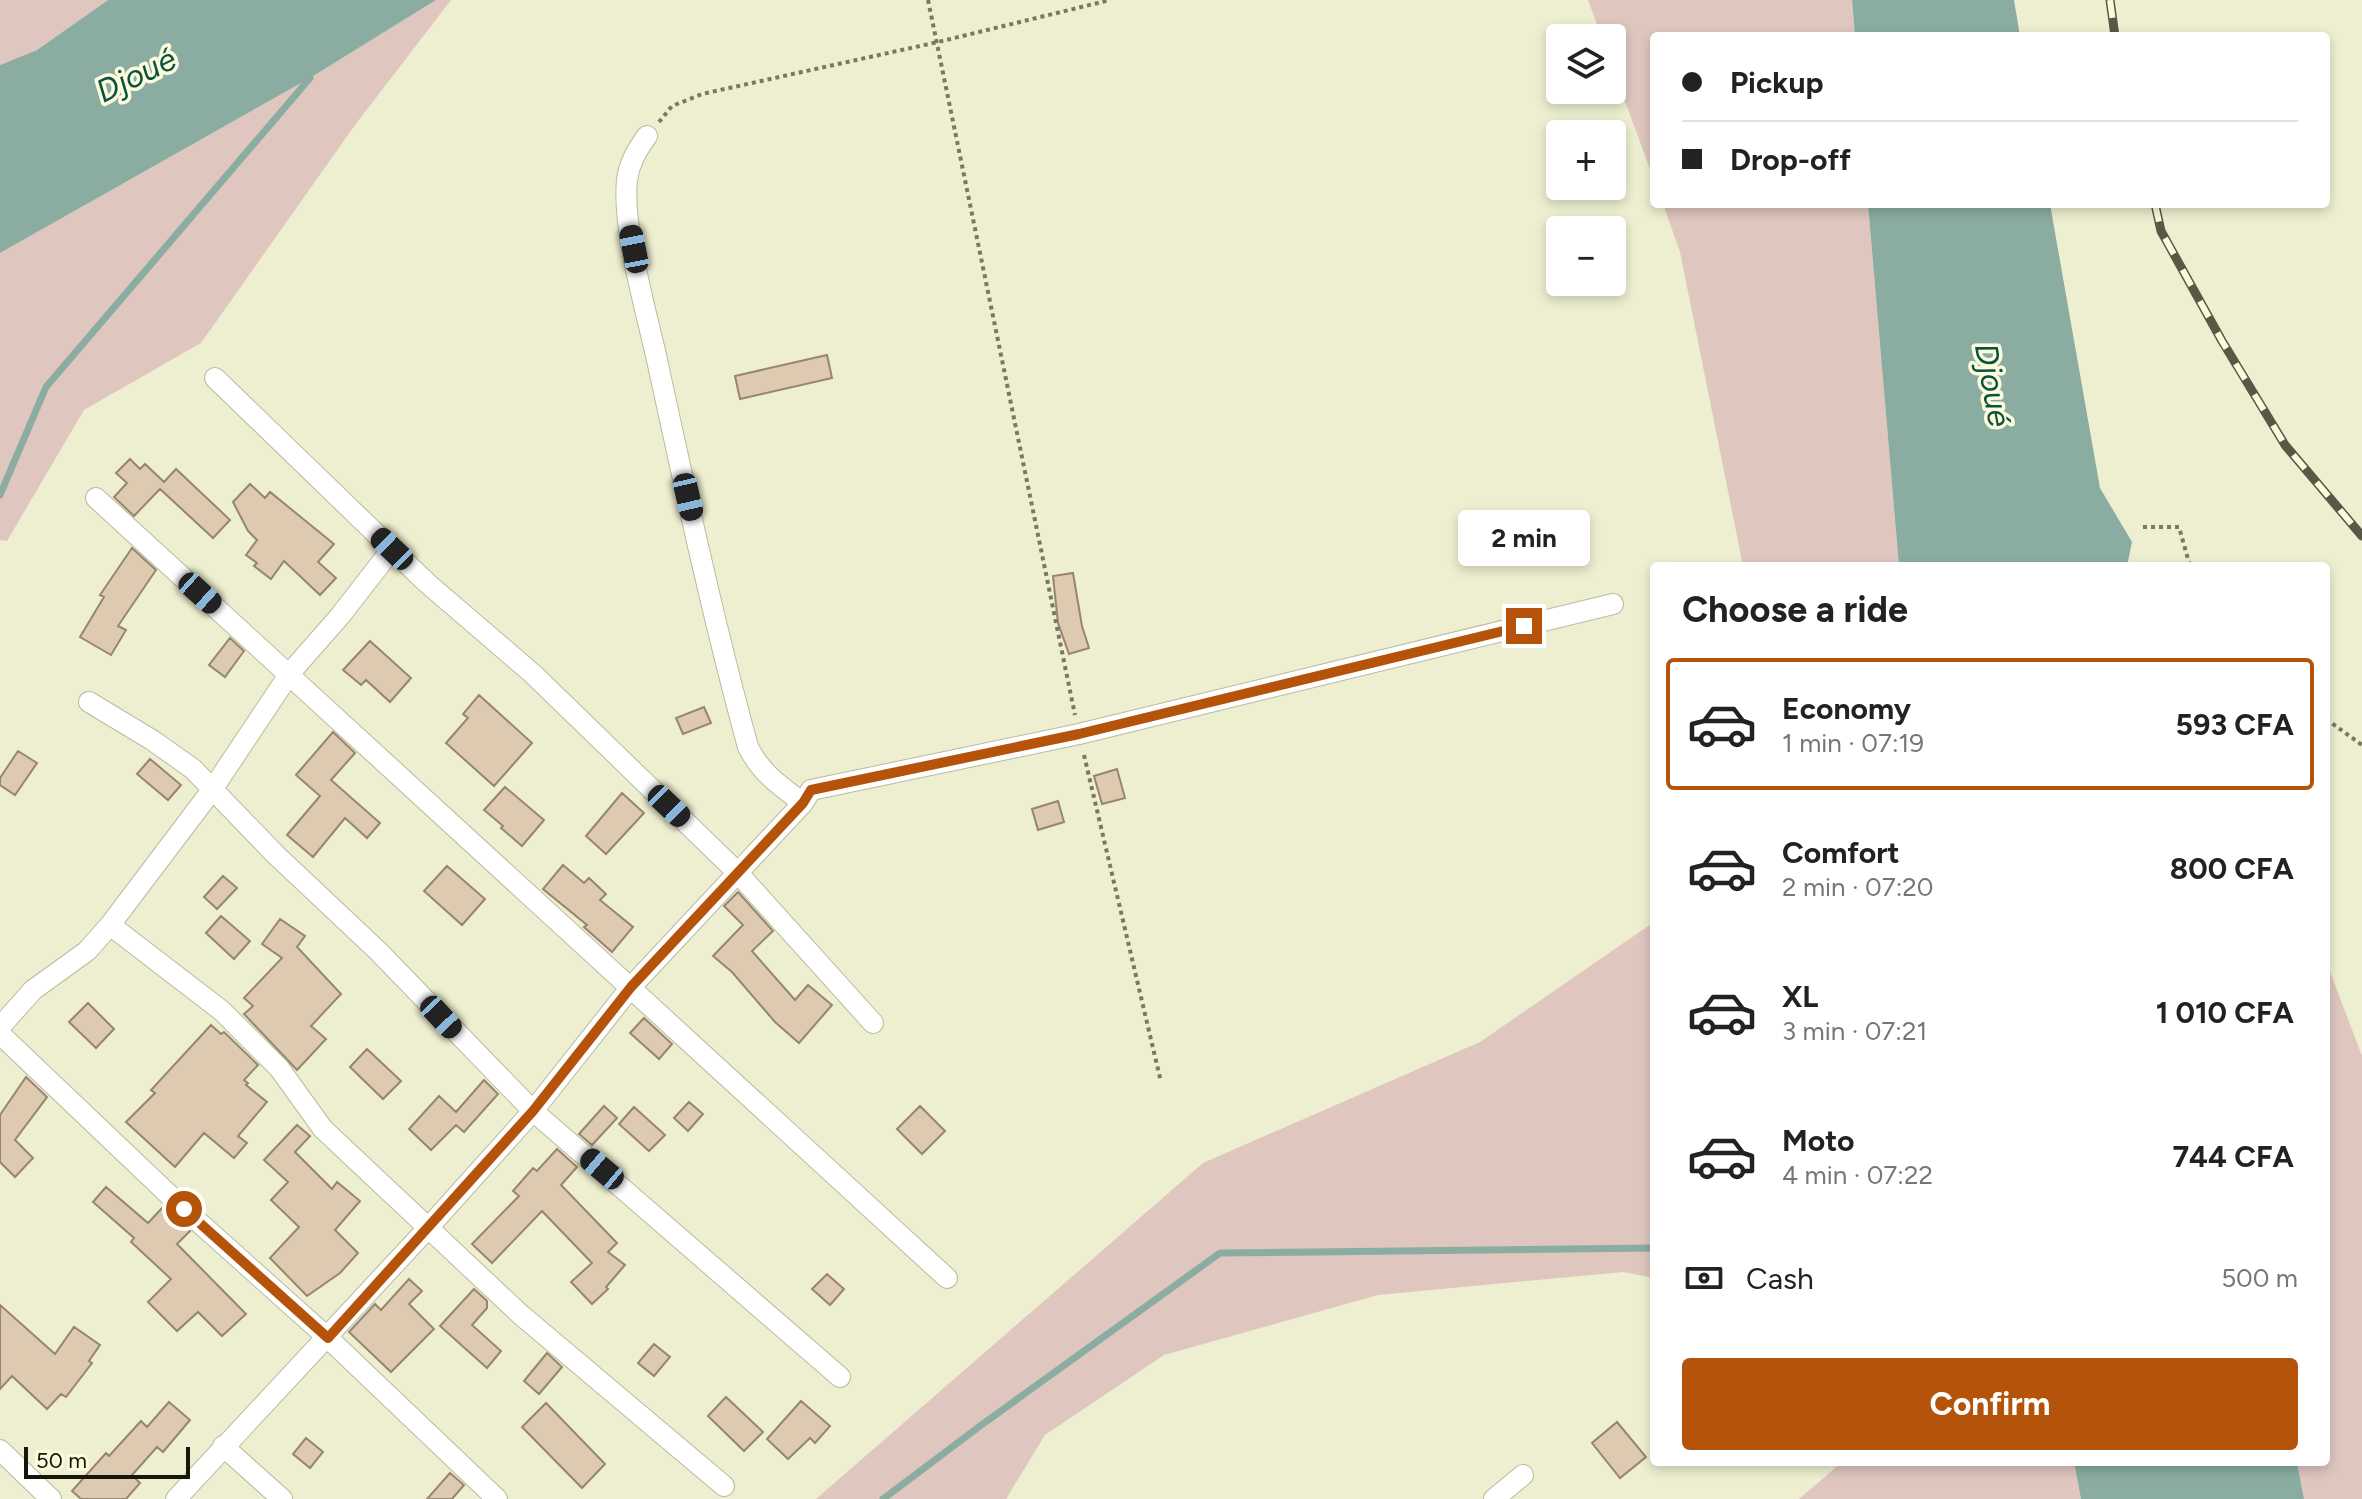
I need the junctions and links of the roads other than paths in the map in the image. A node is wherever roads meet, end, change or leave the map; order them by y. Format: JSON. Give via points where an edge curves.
{"nodes":[{"id":1,"x":647,"y":136,"type":"road end"},
{"id":2,"x":215,"y":378,"type":"dead end"},
{"id":3,"x":96,"y":498,"type":"dead end"},
{"id":4,"x":392,"y":549,"type":"junction"},
{"id":5,"x":1613,"y":604,"type":"dead end"},
{"id":6,"x":290,"y":673,"type":"junction"},
{"id":7,"x":89,"y":702,"type":"dead end"},
{"id":8,"x":212,"y":790,"type":"junction"},
{"id":9,"x":803,"y":803,"type":"junction"},
{"id":10,"x":737,"y":872,"type":"junction"},
{"id":11,"x":110,"y":925,"type":"junction"},
{"id":12,"x":631,"y":987,"type":"junction"},
{"id":13,"x":873,"y":1023,"type":"dead end"},
{"id":14,"x":0,"y":1027,"type":"edge"},
{"id":15,"x":0,"y":1034,"type":"edge"},
{"id":16,"x":533,"y":1111,"type":"junction"},
{"id":17,"x":428,"y":1228,"type":"junction"},
{"id":18,"x":947,"y":1278,"type":"dead end"},
{"id":19,"x":328,"y":1338,"type":"junction"},
{"id":20,"x":840,"y":1377,"type":"dead end"},
{"id":21,"x":223,"y":1446,"type":"junction"},
{"id":22,"x":0,"y":1450,"type":"edge"},
{"id":23,"x":1523,"y":1475,"type":"dead end"},
{"id":24,"x":724,"y":1486,"type":"dead end"},
{"id":25,"x":51,"y":1499,"type":"edge"},
{"id":26,"x":176,"y":1499,"type":"edge"},
{"id":27,"x":282,"y":1499,"type":"edge"},
{"id":28,"x":497,"y":1499,"type":"edge"},
{"id":29,"x":1494,"y":1499,"type":"edge"}],
"edges":[{"from":1,"to":9,"type":"street","via":[[634,154],[627,180],[629,223],[704,569],[748,747],[757,765]]},
{"from":2,"to":4,"type":"street"},
{"from":3,"to":6,"type":"street"},
{"from":4,"to":6,"type":"street"},
{"from":4,"to":10,"type":"street","via":[[533,674]]},
{"from":5,"to":9,"type":"street","via":[[1079,734],[811,790]]},
{"from":6,"to":8,"type":"street"},
{"from":6,"to":12,"type":"street"},
{"from":7,"to":8,"type":"street","via":[[193,769]]},
{"from":8,"to":11,"type":"street"},
{"from":8,"to":16,"type":"street"},
{"from":9,"to":10,"type":"street"},
{"from":10,"to":12,"type":"street"},
{"from":10,"to":13,"type":"street"},
{"from":11,"to":14,"type":"street","via":[[87,951],[33,990]]},
{"from":11,"to":17,"type":"street","via":[[222,1011],[279,1068],[323,1129]]},
{"from":12,"to":16,"type":"street"},
{"from":12,"to":18,"type":"street"},
{"from":15,"to":19,"type":"street"},
{"from":16,"to":17,"type":"street"},
{"from":16,"to":20,"type":"street"},
{"from":17,"to":19,"type":"street"},
{"from":17,"to":24,"type":"street","via":[[520,1314]]},
{"from":19,"to":21,"type":"street"},
{"from":19,"to":28,"type":"street"},
{"from":21,"to":26,"type":"street"},
{"from":21,"to":27,"type":"street"},
{"from":22,"to":25,"type":"street"},
{"from":23,"to":29,"type":"street"}]}
